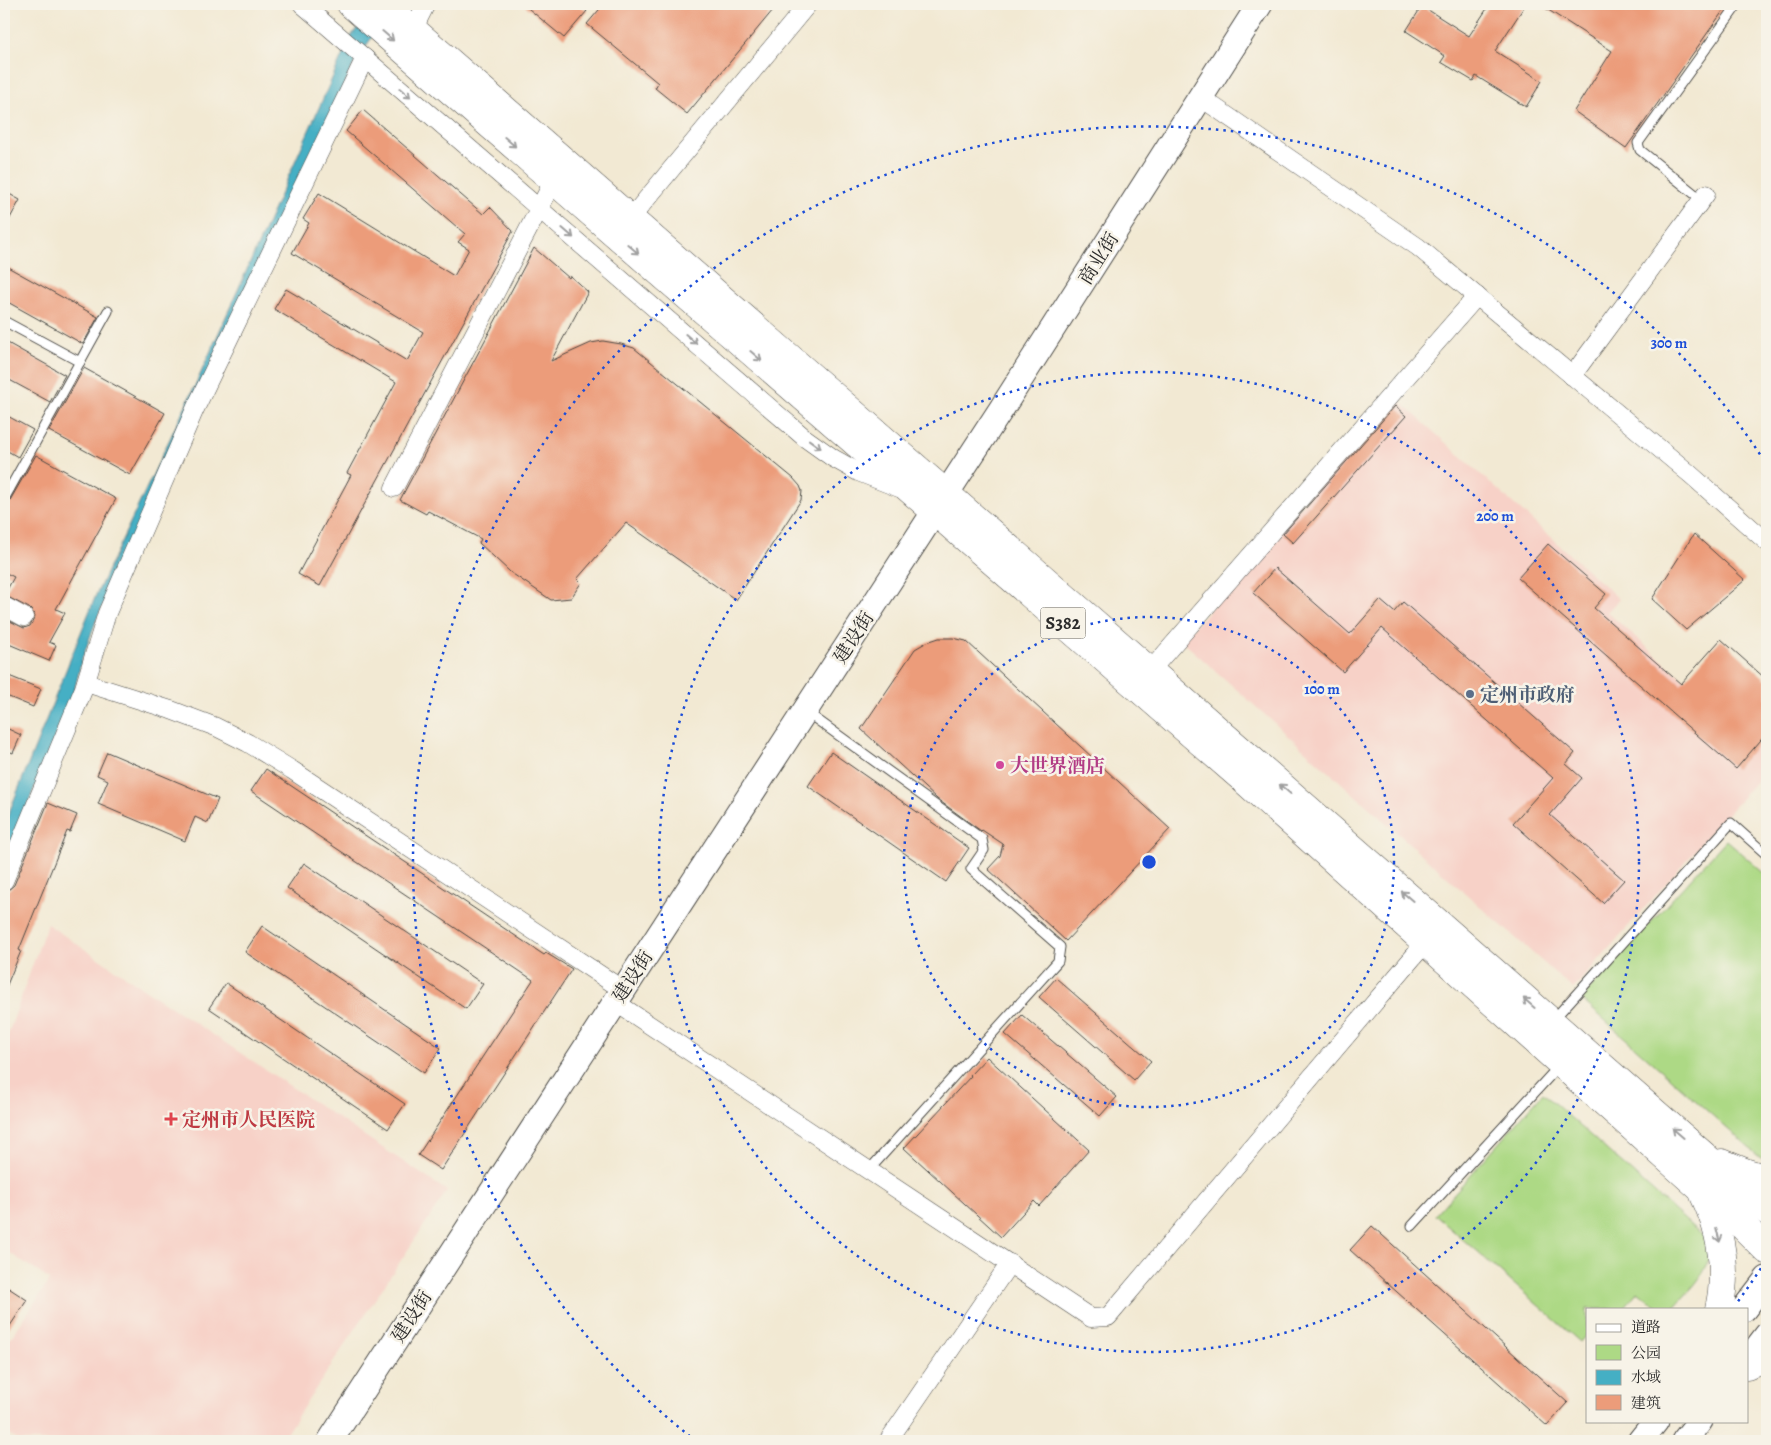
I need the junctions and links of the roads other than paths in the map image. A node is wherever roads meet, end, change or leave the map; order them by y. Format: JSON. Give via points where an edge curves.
{"nodes":[{"id":1,"x":302,"y":4,"type":"edge"},
{"id":2,"x":351,"y":4,"type":"edge"},
{"id":3,"x":383,"y":4,"type":"edge"},
{"id":4,"x":426,"y":4,"type":"edge"},
{"id":5,"x":808,"y":4,"type":"edge"},
{"id":6,"x":1260,"y":4,"type":"edge"},
{"id":7,"x":1738,"y":4,"type":"edge"},
{"id":8,"x":413,"y":30,"type":"junction"},
{"id":9,"x":365,"y":58,"type":"junction"},
{"id":10,"x":1200,"y":97,"type":"junction"},
{"id":11,"x":554,"y":180,"type":"junction"},
{"id":12,"x":1704,"y":197,"type":"joint"},
{"id":13,"x":539,"y":208,"type":"junction"},
{"id":14,"x":630,"y":219,"type":"junction"},
{"id":15,"x":1477,"y":296,"type":"junction"},
{"id":16,"x":108,"y":311,"type":"dead end"},
{"id":17,"x":4,"y":321,"type":"edge"},
{"id":18,"x":80,"y":362,"type":"junction"},
{"id":19,"x":1572,"y":376,"type":"junction"},
{"id":20,"x":394,"y":488,"type":"dead end"},
{"id":21,"x":4,"y":499,"type":"edge"},
{"id":22,"x":932,"y":500,"type":"junction"},
{"id":23,"x":1767,"y":542,"type":"edge"},
{"id":24,"x":4,"y":606,"type":"edge"},
{"id":25,"x":24,"y":617,"type":"dead end"},
{"id":26,"x":1150,"y":671,"type":"junction"},
{"id":27,"x":86,"y":683,"type":"junction"},
{"id":28,"x":805,"y":711,"type":"junction"},
{"id":29,"x":1767,"y":855,"type":"edge"},
{"id":30,"x":4,"y":881,"type":"edge"},
{"id":31,"x":1426,"y":942,"type":"junction"},
{"id":32,"x":619,"y":996,"type":"junction"},
{"id":33,"x":1552,"y":1022,"type":"junction"},
{"id":34,"x":1561,"y":1064,"type":"junction"},
{"id":35,"x":1701,"y":1153,"type":"junction"},
{"id":36,"x":869,"y":1170,"type":"junction"},
{"id":37,"x":1767,"y":1179,"type":"edge"},
{"id":38,"x":1702,"y":1189,"type":"junction"},
{"id":39,"x":1767,"y":1211,"type":"edge"},
{"id":40,"x":1412,"y":1226,"type":"dead end"},
{"id":41,"x":1767,"y":1250,"type":"edge"},
{"id":42,"x":1010,"y":1263,"type":"junction"},
{"id":43,"x":1767,"y":1278,"type":"edge"},
{"id":44,"x":1719,"y":1308,"type":"edge"},
{"id":45,"x":1745,"y":1308,"type":"edge"},
{"id":46,"x":1767,"y":1335,"type":"edge"},
{"id":47,"x":1767,"y":1355,"type":"edge"},
{"id":48,"x":1748,"y":1360,"type":"edge"},
{"id":49,"x":1748,"y":1365,"type":"edge"},
{"id":50,"x":1655,"y":1422,"type":"edge"},
{"id":51,"x":1699,"y":1422,"type":"edge"},
{"id":52,"x":330,"y":1441,"type":"edge"},
{"id":53,"x":888,"y":1441,"type":"edge"},
{"id":54,"x":1640,"y":1441,"type":"edge"},
{"id":55,"x":1684,"y":1441,"type":"edge"}],
"edges":[{"from":1,"to":9,"type":"street"},
{"from":2,"to":11,"type":"main road","number":"S382","one_way":true},
{"from":3,"to":8,"type":"main road","number":"S382"},
{"from":4,"to":8,"type":"street"},
{"from":5,"to":14,"type":"street"},
{"from":6,"to":10,"type":"street","name":"商业街"},
{"from":7,"to":12,"type":"lane","via":[[1638,142],[1640,150]]},
{"from":8,"to":14,"type":"main road","number":"S382"},
{"from":9,"to":13,"type":"street","one_way":true},
{"from":9,"to":27,"type":"street","via":[[195,409],[107,613]]},
{"from":10,"to":15,"type":"street","via":[[1418,247]]},
{"from":10,"to":22,"type":"street","name":"商业街"},
{"from":11,"to":13,"type":"street"},
{"from":11,"to":22,"type":"main road","number":"S382","one_way":true},
{"from":12,"to":19,"type":"street"},
{"from":13,"to":20,"type":"street"},
{"from":13,"to":22,"type":"street","one_way":true,"via":[[805,438],[858,472]]},
{"from":14,"to":22,"type":"main road","number":"S382"},
{"from":15,"to":19,"type":"street"},
{"from":15,"to":26,"type":"street"},
{"from":16,"to":18,"type":"lane"},
{"from":17,"to":18,"type":"lane"},
{"from":18,"to":21,"type":"lane"},
{"from":19,"to":23,"type":"street"},
{"from":22,"to":26,"type":"main road","number":"S382"},
{"from":22,"to":28,"type":"street","name":"建设街"},
{"from":22,"to":31,"type":"main road","number":"S382"},
{"from":24,"to":25,"type":"street"},
{"from":33,"to":26,"type":"main road","number":"S382","one_way":true},
{"from":27,"to":30,"type":"street"},
{"from":27,"to":32,"type":"street","via":[[171,710],[248,743]]},
{"from":28,"to":32,"type":"street","name":"建设街"},
{"from":28,"to":36,"type":"lane","via":[[982,839],[984,850],[971,869],[1060,946],[1058,961]]},
{"from":29,"to":33,"type":"lane","via":[[1731,823]]},
{"from":31,"to":34,"type":"main road","number":"S382"},
{"from":31,"to":42,"type":"street","via":[[1108,1317],[1091,1318]]},
{"from":32,"to":36,"type":"street"},
{"from":32,"to":52,"type":"street","name":"建设街"},
{"from":35,"to":33,"type":"main road","number":"S382","one_way":true},
{"from":34,"to":38,"type":"main road","number":"S382"},
{"from":34,"to":40,"type":"lane"},
{"from":35,"to":37,"type":"main road","via":[[1747,1174]]},
{"from":35,"to":39,"type":"main road","number":"S382"},
{"from":36,"to":42,"type":"street"},
{"from":38,"to":41,"type":"main road","number":"S382"},
{"from":38,"to":44,"type":"main road","one_way":true,"via":[[1720,1243],[1724,1281]]},
{"from":42,"to":53,"type":"street"},
{"from":43,"to":45,"type":"street"},
{"from":46,"to":48,"type":"street"},
{"from":47,"to":49,"type":"main road"},
{"from":50,"to":54,"type":"street"},
{"from":51,"to":55,"type":"street"}]}
